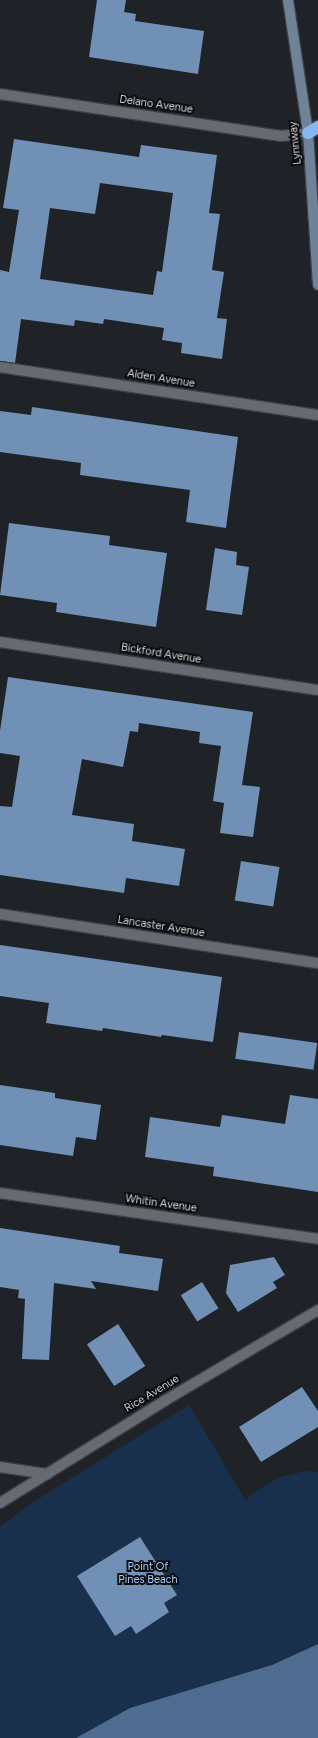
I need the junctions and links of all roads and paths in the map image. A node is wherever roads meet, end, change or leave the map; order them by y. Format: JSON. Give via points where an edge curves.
{"nodes":[{"id":1,"x":288,"y":0,"type":"edge"},
{"id":2,"x":0,"y":94,"type":"edge"},
{"id":3,"x":315,"y":131,"type":"edge"},
{"id":4,"x":318,"y":285,"type":"edge"},
{"id":5,"x":0,"y":367,"type":"edge"},
{"id":6,"x":318,"y":415,"type":"edge"},
{"id":7,"x":0,"y":642,"type":"edge"},
{"id":8,"x":318,"y":690,"type":"edge"},
{"id":9,"x":0,"y":914,"type":"edge"},
{"id":10,"x":318,"y":963,"type":"edge"},
{"id":11,"x":0,"y":1192,"type":"edge"},
{"id":12,"x":318,"y":1239,"type":"edge"},
{"id":13,"x":318,"y":1310,"type":"edge"},
{"id":14,"x":0,"y":1467,"type":"edge"},
{"id":15,"x":46,"y":1474,"type":"junction"},
{"id":16,"x":0,"y":1503,"type":"edge"}],
"edges":[{"from":1,"to":3,"type":"main road","name":"Lynnway"},
{"from":2,"to":3,"type":"street","name":"Delano Avenue","via":[[281,136]]},
{"from":3,"to":4,"type":"main road","name":"Lynnway"},
{"from":5,"to":6,"type":"street","name":"Alden Avenue"},
{"from":7,"to":8,"type":"street","name":"Bickford Avenue"},
{"from":9,"to":10,"type":"street","name":"Lancaster Avenue"},
{"from":11,"to":12,"type":"street","name":"Whitin Avenue"},
{"from":13,"to":15,"type":"street","name":"Rice Avenue"},
{"from":14,"to":15,"type":"street"},
{"from":15,"to":16,"type":"street","name":"Rice Avenue"}]}
